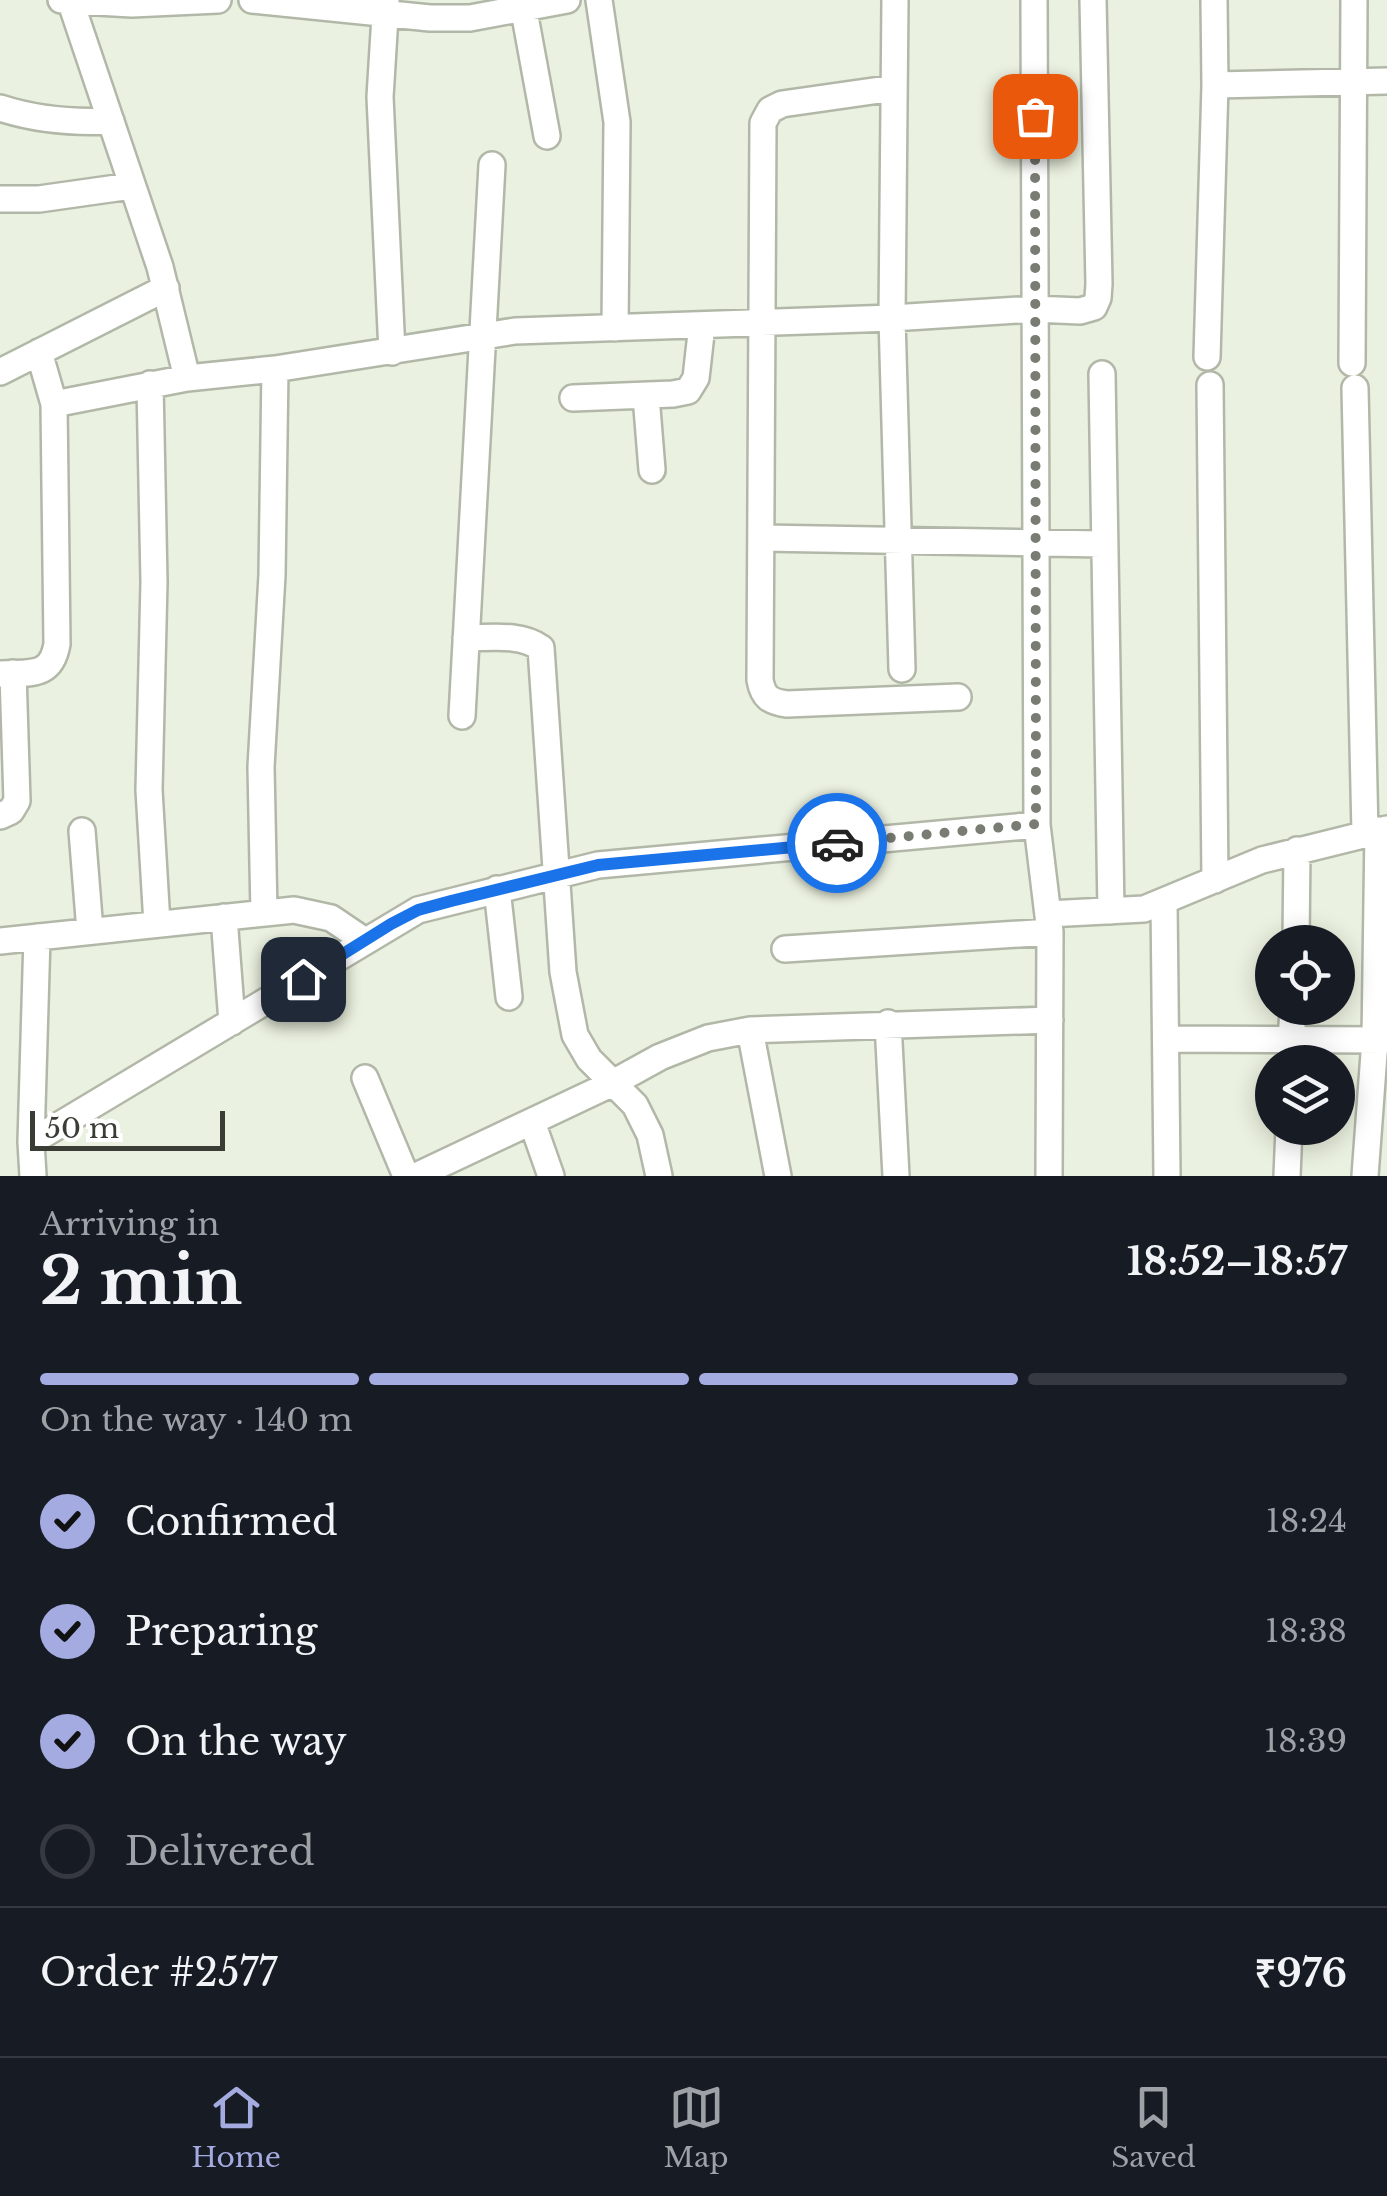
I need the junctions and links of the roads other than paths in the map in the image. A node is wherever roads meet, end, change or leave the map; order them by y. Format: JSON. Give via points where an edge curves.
{"nodes":[{"id":1,"x":218,"y":0,"type":"edge"},
{"id":2,"x":252,"y":0,"type":"edge"},
{"id":3,"x":567,"y":0,"type":"edge"},
{"id":4,"x":599,"y":0,"type":"edge"},
{"id":5,"x":894,"y":0,"type":"edge"},
{"id":6,"x":1034,"y":0,"type":"edge"},
{"id":7,"x":1093,"y":0,"type":"edge"},
{"id":8,"x":1214,"y":0,"type":"edge"},
{"id":9,"x":1354,"y":0,"type":"edge"},
{"id":10,"x":67,"y":1,"type":"edge"},
{"id":11,"x":523,"y":5,"type":"edge"},
{"id":12,"x":386,"y":6,"type":"edge"},
{"id":13,"x":1387,"y":81,"type":"edge"},
{"id":14,"x":1353,"y":82,"type":"junction"},
{"id":15,"x":1215,"y":85,"type":"junction"},
{"id":16,"x":894,"y":88,"type":"junction"},
{"id":17,"x":0,"y":108,"type":"edge"},
{"id":18,"x":111,"y":121,"type":"junction"},
{"id":19,"x":547,"y":136,"type":"dead end"},
{"id":20,"x":492,"y":166,"type":"dead end"},
{"id":21,"x":131,"y":186,"type":"junction"},
{"id":22,"x":0,"y":199,"type":"edge"},
{"id":23,"x":166,"y":288,"type":"junction"},
{"id":24,"x":1036,"y":309,"type":"junction"},
{"id":25,"x":892,"y":318,"type":"junction"},
{"id":26,"x":764,"y":322,"type":"junction"},
{"id":27,"x":702,"y":324,"type":"junction"},
{"id":28,"x":614,"y":328,"type":"junction"},
{"id":29,"x":481,"y":335,"type":"junction"},
{"id":30,"x":40,"y":352,"type":"junction"},
{"id":31,"x":392,"y":352,"type":"junction"},
{"id":32,"x":1208,"y":357,"type":"dead end"},
{"id":33,"x":274,"y":369,"type":"junction"},
{"id":34,"x":0,"y":372,"type":"edge"},
{"id":35,"x":1102,"y":374,"type":"dead end"},
{"id":36,"x":187,"y":378,"type":"junction"},
{"id":37,"x":150,"y":384,"type":"junction"},
{"id":38,"x":1210,"y":386,"type":"dead end"},
{"id":39,"x":646,"y":396,"type":"junction"},
{"id":40,"x":574,"y":398,"type":"dead end"},
{"id":41,"x":54,"y":404,"type":"junction"},
{"id":42,"x":652,"y":470,"type":"dead end"},
{"id":43,"x":761,"y":538,"type":"junction"},
{"id":44,"x":899,"y":543,"type":"junction"},
{"id":45,"x":1103,"y":544,"type":"junction"},
{"id":46,"x":1036,"y":545,"type":"junction"},
{"id":47,"x":466,"y":638,"type":"junction"},
{"id":48,"x":902,"y":669,"type":"dead end"},
{"id":49,"x":6,"y":673,"type":"edge"},
{"id":50,"x":958,"y":696,"type":"dead end"},
{"id":51,"x":462,"y":716,"type":"dead end"},
{"id":52,"x":0,"y":816,"type":"edge"},
{"id":53,"x":1036,"y":824,"type":"junction"},
{"id":54,"x":82,"y":831,"type":"dead end"},
{"id":55,"x":1376,"y":831,"type":"edge"},
{"id":56,"x":1297,"y":850,"type":"junction"},
{"id":57,"x":556,"y":875,"type":"junction"},
{"id":58,"x":1215,"y":880,"type":"junction"},
{"id":59,"x":497,"y":889,"type":"junction"},
{"id":60,"x":1164,"y":902,"type":"junction"},
{"id":61,"x":1111,"y":911,"type":"junction"},
{"id":62,"x":264,"y":912,"type":"junction"},
{"id":63,"x":224,"y":917,"type":"junction"},
{"id":64,"x":1049,"y":923,"type":"junction"},
{"id":65,"x":157,"y":924,"type":"junction"},
{"id":66,"x":1296,"y":925,"type":"edge"},
{"id":67,"x":90,"y":931,"type":"junction"},
{"id":68,"x":38,"y":937,"type":"junction"},
{"id":69,"x":0,"y":941,"type":"edge"},
{"id":70,"x":365,"y":941,"type":"junction"},
{"id":71,"x":785,"y":948,"type":"dead end"},
{"id":72,"x":509,"y":997,"type":"dead end"},
{"id":73,"x":1050,"y":1020,"type":"junction"},
{"id":74,"x":232,"y":1022,"type":"junction"},
{"id":75,"x":888,"y":1023,"type":"junction"},
{"id":76,"x":750,"y":1030,"type":"junction"},
{"id":77,"x":1166,"y":1039,"type":"junction"},
{"id":78,"x":1381,"y":1040,"type":"edge"},
{"id":79,"x":1340,"y":1045,"type":"edge"},
{"id":80,"x":1255,"y":1048,"type":"edge"},
{"id":81,"x":365,"y":1078,"type":"dead end"},
{"id":82,"x":611,"y":1084,"type":"junction"},
{"id":83,"x":532,"y":1122,"type":"junction"},
{"id":84,"x":31,"y":1142,"type":"junction"},
{"id":85,"x":1288,"y":1145,"type":"edge"},
{"id":86,"x":33,"y":1176,"type":"edge"},
{"id":87,"x":406,"y":1176,"type":"edge"},
{"id":88,"x":416,"y":1176,"type":"edge"},
{"id":89,"x":551,"y":1176,"type":"edge"},
{"id":90,"x":659,"y":1176,"type":"edge"},
{"id":91,"x":778,"y":1176,"type":"edge"},
{"id":92,"x":896,"y":1176,"type":"edge"},
{"id":93,"x":1050,"y":1176,"type":"edge"},
{"id":94,"x":1168,"y":1176,"type":"edge"},
{"id":95,"x":1287,"y":1176,"type":"edge"},
{"id":96,"x":1365,"y":1176,"type":"edge"}],
"edges":[{"from":1,"to":10,"type":"street"},
{"from":2,"to":12,"type":"street"},
{"from":3,"to":11,"type":"street"},
{"from":4,"to":28,"type":"street","via":[[616,122]]},
{"from":5,"to":16,"type":"street"},
{"from":6,"to":24,"type":"street"},
{"from":7,"to":24,"type":"street","via":[[1098,298],[1080,311]]},
{"from":8,"to":15,"type":"street"},
{"from":9,"to":14,"type":"street"},
{"from":10,"to":18,"type":"street"},
{"from":11,"to":12,"type":"street","via":[[470,18]]},
{"from":11,"to":19,"type":"street"},
{"from":12,"to":31,"type":"street","via":[[380,97]]},
{"from":13,"to":14,"type":"street"},
{"from":14,"to":15,"type":"street"},
{"from":14,"to":55,"type":"street","via":[[1354,376]]},
{"from":15,"to":32,"type":"street"},
{"from":16,"to":25,"type":"street"},
{"from":16,"to":26,"type":"street","via":[[770,110],[763,123]]},
{"from":17,"to":18,"type":"street","via":[[44,120]]},
{"from":18,"to":21,"type":"street"},
{"from":20,"to":29,"type":"street"},
{"from":21,"to":22,"type":"street"},
{"from":21,"to":23,"type":"street"},
{"from":23,"to":30,"type":"street"},
{"from":23,"to":36,"type":"street"},
{"from":24,"to":25,"type":"street"},
{"from":24,"to":46,"type":"street"},
{"from":25,"to":26,"type":"street"},
{"from":25,"to":44,"type":"street"},
{"from":26,"to":27,"type":"street"},
{"from":26,"to":43,"type":"street"},
{"from":27,"to":28,"type":"street"},
{"from":27,"to":39,"type":"street","via":[[696,378],[688,391]]},
{"from":28,"to":29,"type":"street"},
{"from":29,"to":31,"type":"street"},
{"from":29,"to":47,"type":"street"},
{"from":30,"to":34,"type":"street"},
{"from":30,"to":41,"type":"street"},
{"from":31,"to":33,"type":"street"},
{"from":33,"to":36,"type":"street"},
{"from":33,"to":62,"type":"street","via":[[262,732]]},
{"from":35,"to":45,"type":"street"},
{"from":36,"to":37,"type":"street"},
{"from":37,"to":41,"type":"street"},
{"from":37,"to":65,"type":"street","via":[[149,790]]},
{"from":38,"to":58,"type":"street"},
{"from":39,"to":40,"type":"street"},
{"from":39,"to":42,"type":"street"},
{"from":41,"to":49,"type":"street","via":[[57,644],[48,668]]},
{"from":43,"to":44,"type":"street"},
{"from":43,"to":50,"type":"street","via":[[762,694],[787,704]]},
{"from":44,"to":46,"type":"street"},
{"from":44,"to":48,"type":"street"},
{"from":45,"to":46,"type":"street"},
{"from":45,"to":61,"type":"street"},
{"from":46,"to":53,"type":"street"},
{"from":47,"to":51,"type":"street"},
{"from":47,"to":57,"type":"street","via":[[514,638],[541,648]]},
{"from":49,"to":52,"type":"street","via":[[16,801]]},
{"from":53,"to":57,"type":"street","via":[[598,865]]},
{"from":53,"to":64,"type":"street"},
{"from":54,"to":67,"type":"street"},
{"from":55,"to":56,"type":"street"},
{"from":55,"to":78,"type":"street"},
{"from":56,"to":58,"type":"street"},
{"from":56,"to":66,"type":"street"},
{"from":57,"to":59,"type":"street"},
{"from":57,"to":82,"type":"street","via":[[575,1035]]},
{"from":58,"to":60,"type":"street"},
{"from":59,"to":70,"type":"street","via":[[418,910]]},
{"from":59,"to":72,"type":"street"},
{"from":60,"to":61,"type":"street"},
{"from":60,"to":77,"type":"street"},
{"from":61,"to":64,"type":"street"},
{"from":62,"to":63,"type":"street"},
{"from":62,"to":70,"type":"street","via":[[312,912]]},
{"from":63,"to":65,"type":"street"},
{"from":63,"to":74,"type":"street"},
{"from":64,"to":71,"type":"street"},
{"from":64,"to":73,"type":"street"},
{"from":65,"to":67,"type":"street"},
{"from":67,"to":68,"type":"street"},
{"from":68,"to":69,"type":"street"},
{"from":68,"to":84,"type":"street"},
{"from":70,"to":74,"type":"street"},
{"from":73,"to":75,"type":"street"},
{"from":73,"to":93,"type":"street"},
{"from":74,"to":84,"type":"street"},
{"from":75,"to":76,"type":"street"},
{"from":75,"to":92,"type":"street"},
{"from":76,"to":82,"type":"street","via":[[708,1038]]},
{"from":76,"to":91,"type":"street"},
{"from":77,"to":80,"type":"street"},
{"from":77,"to":94,"type":"street"},
{"from":78,"to":79,"type":"street"},
{"from":78,"to":96,"type":"street"},
{"from":81,"to":87,"type":"street"},
{"from":82,"to":83,"type":"street"},
{"from":82,"to":90,"type":"street","via":[[635,1106]]},
{"from":83,"to":88,"type":"street"},
{"from":83,"to":89,"type":"street"},
{"from":84,"to":86,"type":"street"},
{"from":85,"to":95,"type":"street"}]}
